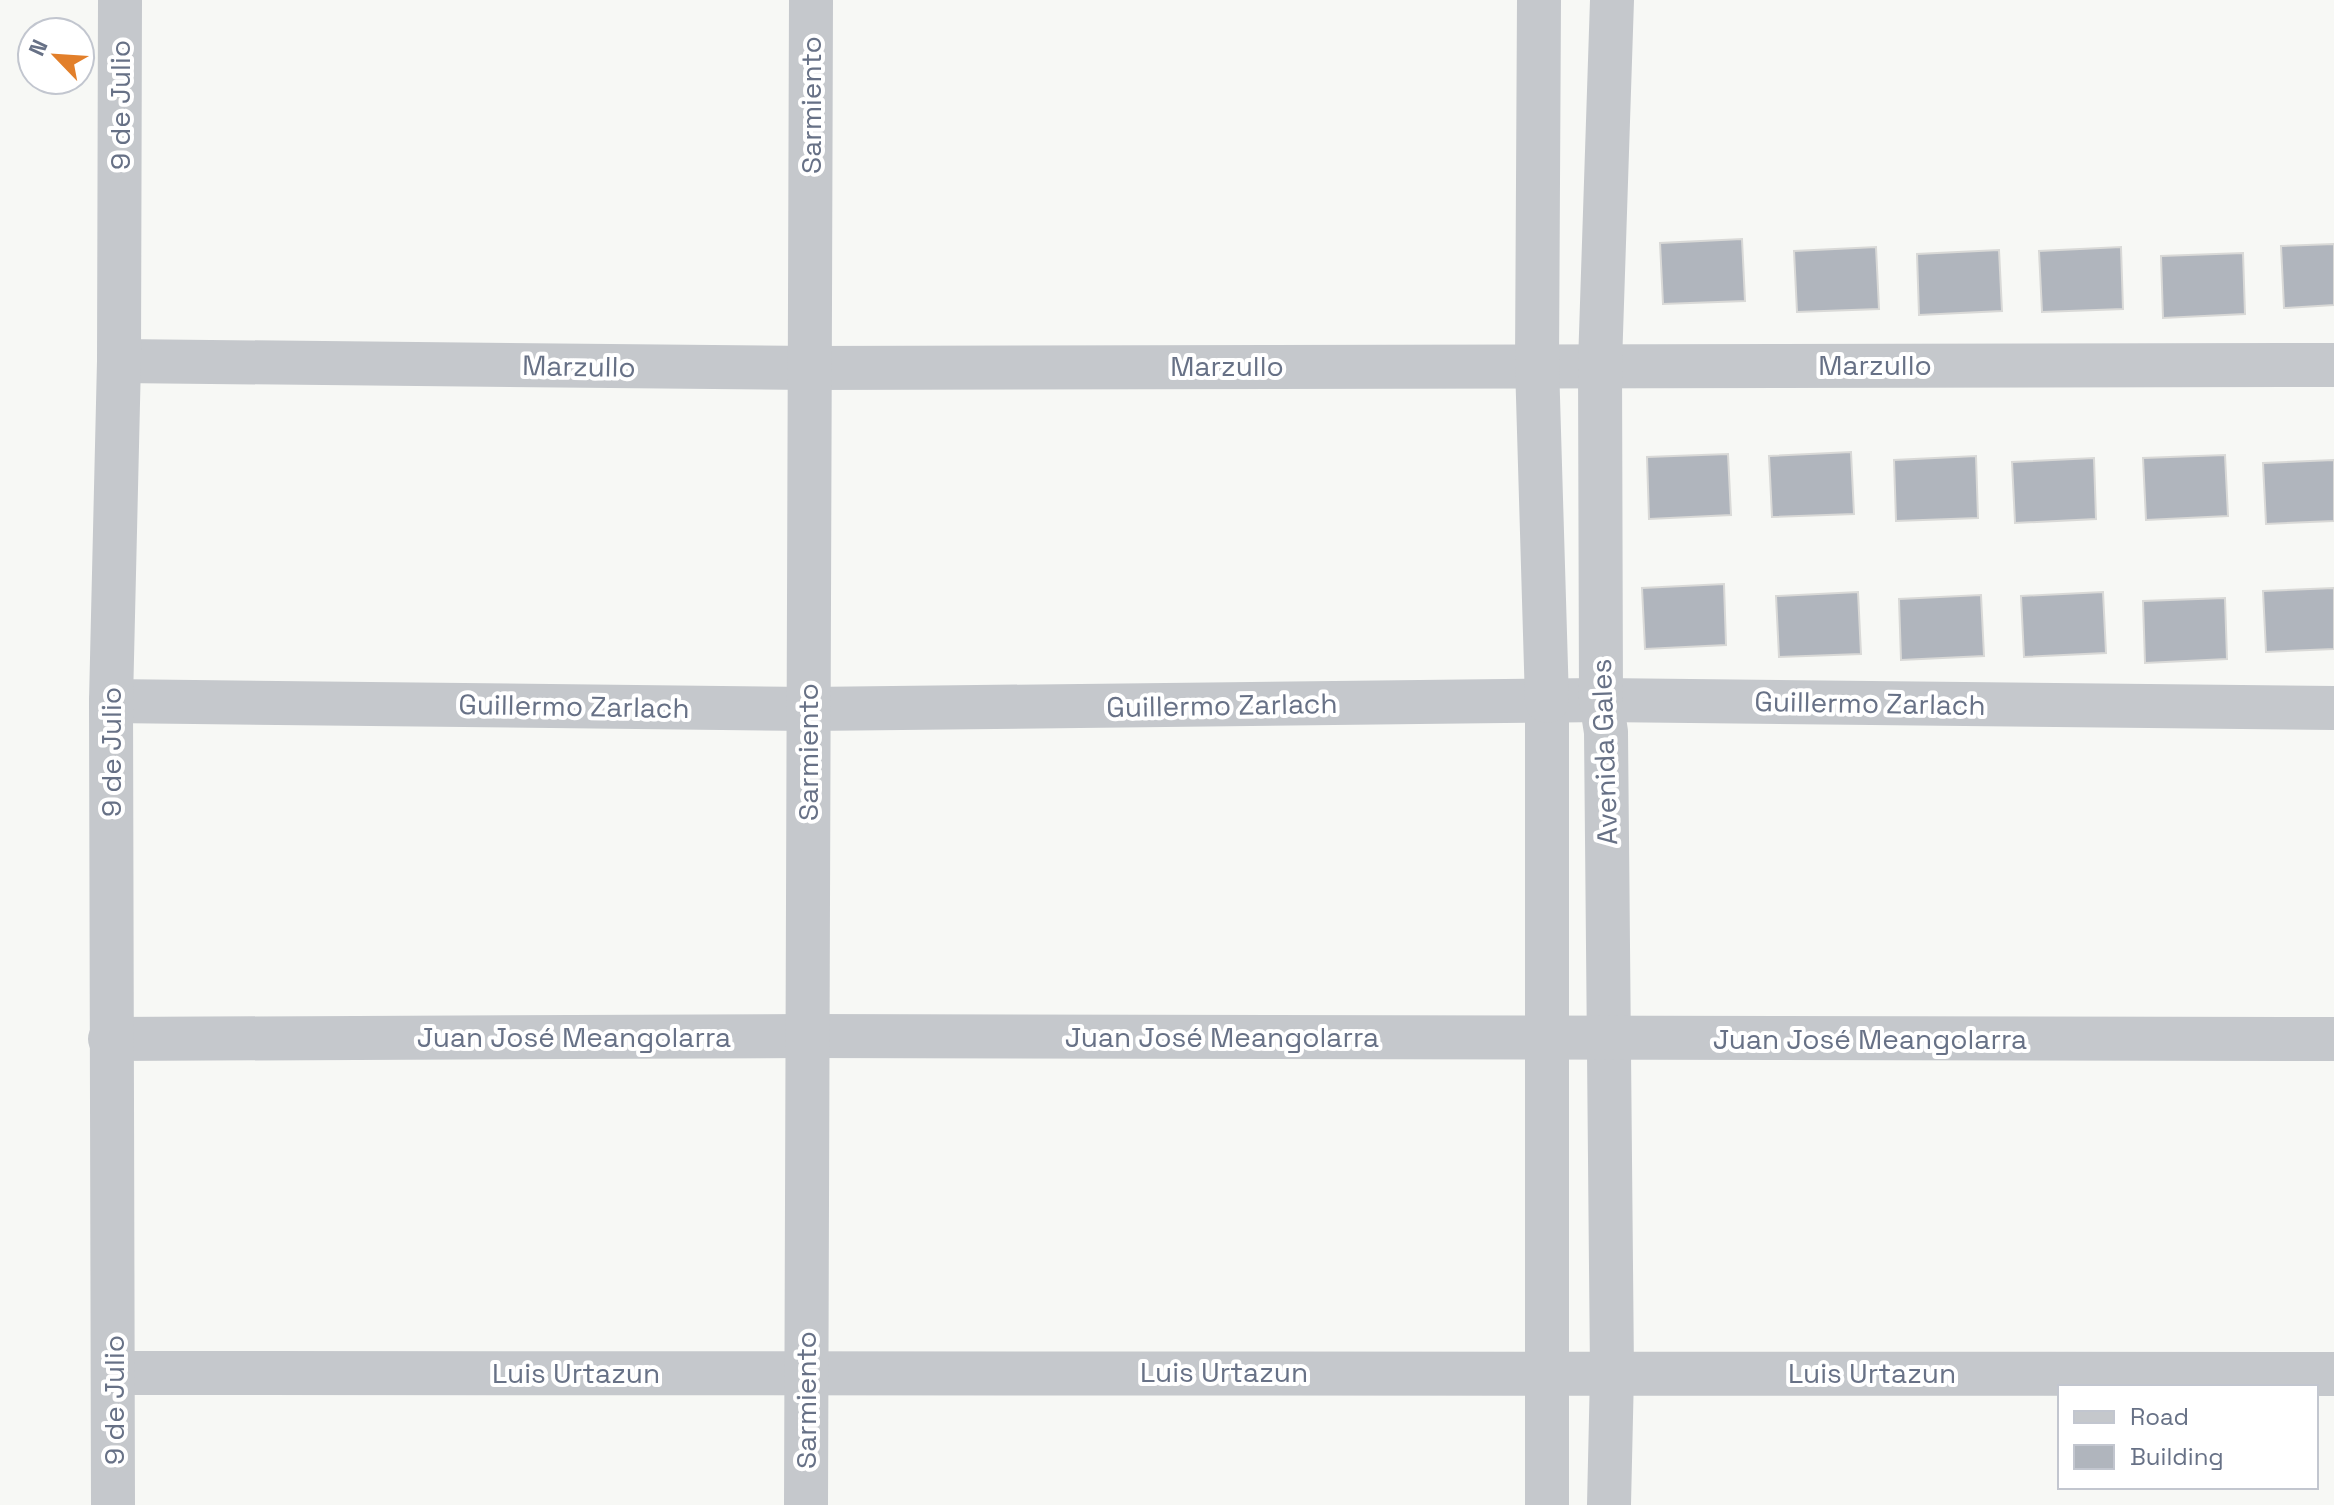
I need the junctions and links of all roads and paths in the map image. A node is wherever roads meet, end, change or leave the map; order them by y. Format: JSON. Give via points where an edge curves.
{"nodes":[{"id":1,"x":120,"y":0,"type":"edge"},
{"id":2,"x":811,"y":0,"type":"edge"},
{"id":3,"x":1539,"y":0,"type":"edge"},
{"id":4,"x":1612,"y":0,"type":"edge"},
{"id":5,"x":119,"y":361,"type":"junction"},
{"id":6,"x":1537,"y":364,"type":"junction"},
{"id":7,"x":1600,"y":364,"type":"junction"},
{"id":8,"x":2334,"y":365,"type":"edge"},
{"id":9,"x":810,"y":368,"type":"junction"},
{"id":10,"x":1601,"y":700,"type":"junction"},
{"id":11,"x":111,"y":701,"type":"junction"},
{"id":12,"x":1547,"y":701,"type":"junction"},
{"id":13,"x":2334,"y":708,"type":"edge"},
{"id":14,"x":809,"y":709,"type":"junction"},
{"id":15,"x":807,"y":1036,"type":"junction"},
{"id":16,"x":1545,"y":1038,"type":"junction"},
{"id":17,"x":1608,"y":1038,"type":"junction"},
{"id":18,"x":110,"y":1039,"type":"junction"},
{"id":19,"x":2334,"y":1039,"type":"edge"},
{"id":20,"x":1548,"y":1372,"type":"junction"},
{"id":21,"x":115,"y":1373,"type":"junction"},
{"id":22,"x":806,"y":1373,"type":"junction"},
{"id":23,"x":1612,"y":1373,"type":"junction"},
{"id":24,"x":2334,"y":1374,"type":"edge"},
{"id":25,"x":113,"y":1505,"type":"edge"},
{"id":26,"x":806,"y":1505,"type":"edge"},
{"id":27,"x":1547,"y":1505,"type":"edge"},
{"id":28,"x":1609,"y":1505,"type":"edge"}],
"edges":[{"from":1,"to":5,"type":"street","name":"9 de Julio"},
{"from":2,"to":9,"type":"street","name":"Sarmiento"},
{"from":3,"to":6,"type":"street","name":"Avenida Gales"},
{"from":4,"to":7,"type":"street","name":"Avenida Gales"},
{"from":5,"to":9,"type":"street","name":"Marzullo"},
{"from":5,"to":11,"type":"street","name":"9 de Julio"},
{"from":6,"to":7,"type":"street","name":"Marzullo"},
{"from":6,"to":9,"type":"street","name":"Marzullo"},
{"from":6,"to":12,"type":"street","name":"Avenida Gales"},
{"from":7,"to":8,"type":"street","name":"Marzullo"},
{"from":7,"to":10,"type":"street","name":"Avenida Gales"},
{"from":9,"to":14,"type":"street","name":"Sarmiento"},
{"from":10,"to":12,"type":"street","name":"Guillermo Zarlach"},
{"from":10,"to":13,"type":"street","name":"Guillermo Zarlach"},
{"from":10,"to":17,"type":"street","name":"Avenida Gales","via":[[1606,732]]},
{"from":11,"to":14,"type":"street","name":"Guillermo Zarlach"},
{"from":11,"to":18,"type":"street","name":"9 de Julio"},
{"from":12,"to":14,"type":"street","name":"Guillermo Zarlach"},
{"from":12,"to":16,"type":"street","name":"Avenida Gales"},
{"from":14,"to":15,"type":"street","name":"Sarmiento"},
{"from":15,"to":16,"type":"street","name":"Juan José Meangolarra"},
{"from":15,"to":18,"type":"street","name":"Juan José Meangolarra"},
{"from":15,"to":22,"type":"street","name":"Sarmiento"},
{"from":16,"to":17,"type":"street","name":"Juan José Meangolarra"},
{"from":16,"to":20,"type":"street","name":"Avenida Gales"},
{"from":17,"to":19,"type":"street","name":"Juan José Meangolarra"},
{"from":17,"to":23,"type":"street","name":"Avenida Gales"},
{"from":18,"to":21,"type":"street","name":"9 de Julio"},
{"from":20,"to":22,"type":"street","name":"Luis Urtazun"},
{"from":20,"to":23,"type":"street","name":"Luis Urtazun"},
{"from":20,"to":27,"type":"street","name":"Avenida Gales"},
{"from":21,"to":22,"type":"street","name":"Luis Urtazun"},
{"from":21,"to":25,"type":"street","name":"9 de Julio"},
{"from":22,"to":26,"type":"street","name":"Sarmiento"},
{"from":23,"to":24,"type":"street","name":"Luis Urtazun"},
{"from":23,"to":28,"type":"street","name":"Avenida Gales"}]}
